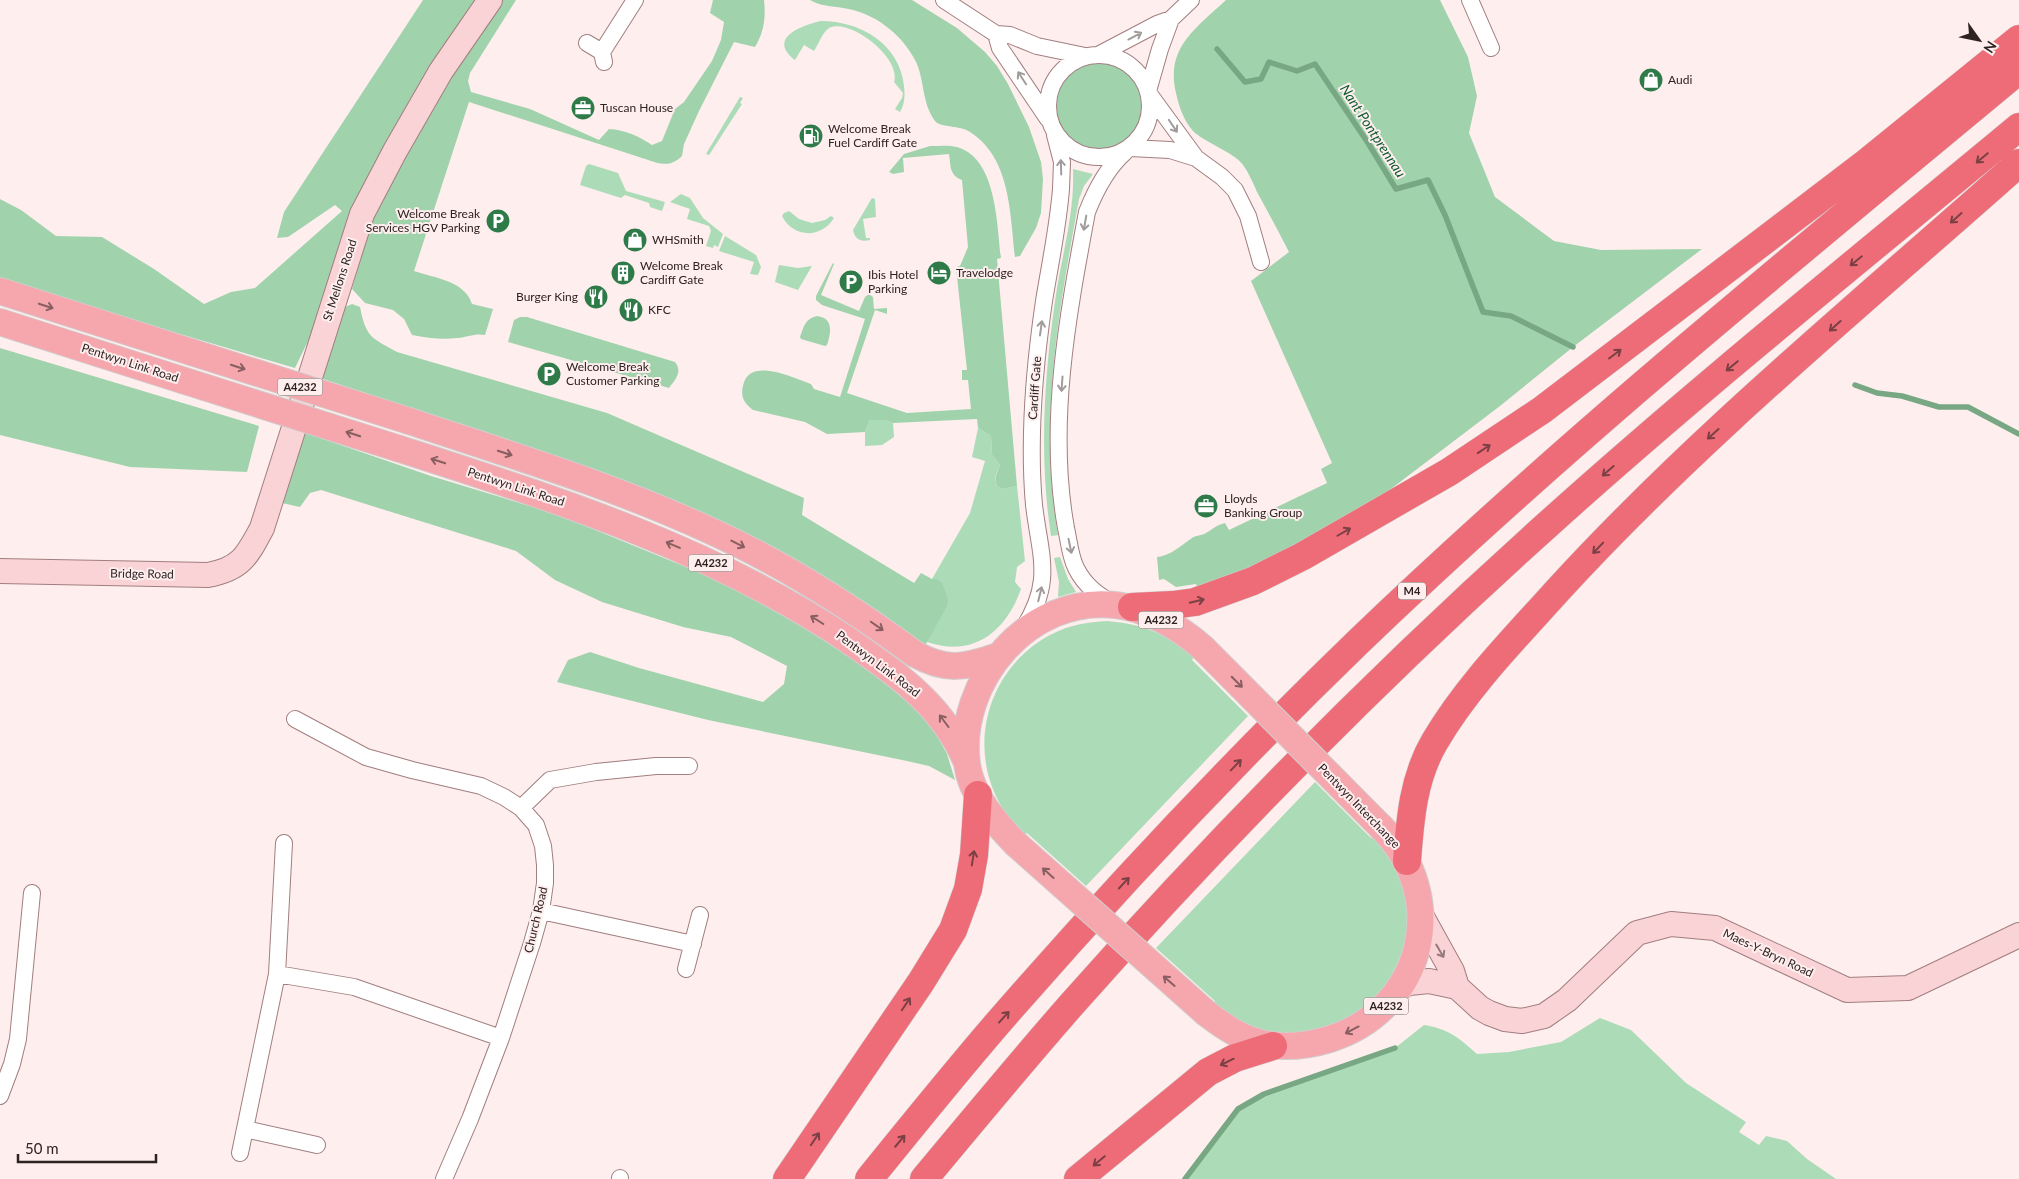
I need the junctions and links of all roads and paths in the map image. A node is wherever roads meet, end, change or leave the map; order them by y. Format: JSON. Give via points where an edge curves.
{"nodes":[{"id":1,"x":490,"y":0,"type":"edge"},
{"id":2,"x":635,"y":0,"type":"edge"},
{"id":3,"x":944,"y":0,"type":"edge"},
{"id":4,"x":1191,"y":0,"type":"edge"},
{"id":5,"x":1470,"y":0,"type":"edge"},
{"id":6,"x":1172,"y":19,"type":"junction"},
{"id":7,"x":996,"y":34,"type":"junction"},
{"id":8,"x":2019,"y":39,"type":"edge"},
{"id":9,"x":587,"y":43,"type":"dead end"},
{"id":10,"x":1491,"y":48,"type":"dead end"},
{"id":11,"x":1093,"y":55,"type":"junction"},
{"id":12,"x":2019,"y":70,"type":"edge"},
{"id":13,"x":1149,"y":93,"type":"junction"},
{"id":14,"x":1048,"y":119,"type":"junction"},
{"id":15,"x":2019,"y":126,"type":"edge"},
{"id":16,"x":1055,"y":135,"type":"junction"},
{"id":17,"x":1127,"y":150,"type":"junction"},
{"id":18,"x":1196,"y":158,"type":"junction"},
{"id":19,"x":2019,"y":162,"type":"edge"},
{"id":20,"x":1261,"y":262,"type":"dead end"},
{"id":21,"x":0,"y":292,"type":"edge"},
{"id":22,"x":0,"y":322,"type":"edge"},
{"id":23,"x":262,"y":528,"type":"joint"},
{"id":24,"x":0,"y":572,"type":"edge"},
{"id":25,"x":1123,"y":606,"type":"junction"},
{"id":26,"x":1018,"y":637,"type":"junction"},
{"id":27,"x":998,"y":656,"type":"junction"},
{"id":28,"x":295,"y":719,"type":"dead end"},
{"id":29,"x":967,"y":763,"type":"junction"},
{"id":30,"x":689,"y":766,"type":"dead end"},
{"id":31,"x":978,"y":795,"type":"junction"},
{"id":32,"x":521,"y":808,"type":"junction"},
{"id":33,"x":284,"y":843,"type":"dead end"},
{"id":34,"x":1407,"y":861,"type":"junction"},
{"id":35,"x":32,"y":893,"type":"dead end"},
{"id":36,"x":541,"y":911,"type":"junction"},
{"id":37,"x":700,"y":915,"type":"dead end"},
{"id":38,"x":1421,"y":915,"type":"junction"},
{"id":39,"x":2019,"y":935,"type":"edge"},
{"id":40,"x":693,"y":944,"type":"junction"},
{"id":41,"x":686,"y":969,"type":"dead end"},
{"id":42,"x":277,"y":974,"type":"junction"},
{"id":43,"x":1402,"y":986,"type":"junction"},
{"id":44,"x":1457,"y":987,"type":"junction"},
{"id":45,"x":501,"y":1038,"type":"junction"},
{"id":46,"x":1273,"y":1046,"type":"junction"},
{"id":47,"x":6,"y":1063,"type":"edge"},
{"id":48,"x":0,"y":1096,"type":"edge"},
{"id":49,"x":245,"y":1129,"type":"junction"},
{"id":50,"x":318,"y":1144,"type":"dead end"},
{"id":51,"x":240,"y":1153,"type":"dead end"},
{"id":52,"x":444,"y":1179,"type":"edge"},
{"id":53,"x":787,"y":1179,"type":"edge"},
{"id":54,"x":869,"y":1179,"type":"edge"},
{"id":55,"x":924,"y":1179,"type":"edge"},
{"id":56,"x":1078,"y":1179,"type":"edge"}],
"edges":[{"from":1,"to":23,"type":"main road","name":"St Mellons Road","via":[[441,71],[362,214]]},
{"from":2,"to":9,"type":"street","via":[[603,58]]},
{"from":3,"to":7,"type":"street"},
{"from":4,"to":6,"type":"street"},
{"from":5,"to":10,"type":"street"},
{"from":11,"to":6,"type":"street","name":"Cardiff Gate","one_way":true},
{"from":6,"to":13,"type":"street","via":[[1160,49]]},
{"from":7,"to":11,"type":"street","via":[[1010,35],[1037,46]]},
{"from":14,"to":7,"type":"street","name":"Cardiff Gate","one_way":true,"via":[[1000,48]]},
{"from":25,"to":8,"type":"highway","one_way":true,"via":[[1195,602],[1253,581],[1449,472],[1542,410],[1897,139]]},
{"from":11,"to":13,"type":"street","via":[[1112,56],[1128,63],[1141,76]]},
{"from":11,"to":14,"type":"street","name":"Cardiff Gate","via":[[1066,67],[1054,80],[1048,96]]},
{"from":54,"to":12,"type":"highway","number":"M4","one_way":true,"via":[[996,1026],[1105,903],[1361,639],[1454,551],[1604,418]]},
{"from":13,"to":17,"type":"street","via":[[1150,114],[1144,132]]},
{"from":13,"to":18,"type":"street","one_way":true},
{"from":14,"to":16,"type":"street","name":"Cardiff Gate"},
{"from":15,"to":55,"type":"highway","one_way":true,"via":[[1611,468],[1480,586],[1348,712],[1142,926]]},
{"from":16,"to":17,"type":"street","name":"Cardiff Gate","via":[[1067,148],[1094,158],[1110,157]]},
{"from":26,"to":16,"type":"street","name":"Cardiff Gate","one_way":true,"via":[[1039,599],[1043,579],[1032,477],[1031,434],[1036,360],[1060,197],[1062,162]]},
{"from":17,"to":18,"type":"street","name":"Cardiff Gate","via":[[1170,150]]},
{"from":17,"to":25,"type":"street","one_way":true,"via":[[1113,163],[1087,212],[1066,339],[1060,419],[1062,500],[1073,560],[1090,588]]},
{"from":18,"to":20,"type":"street","via":[[1222,176],[1238,194]]},
{"from":19,"to":34,"type":"highway","one_way":true,"via":[[1697,449],[1580,567],[1488,668],[1434,743],[1413,802]]},
{"from":21,"to":27,"type":"main road","number":"A4232","one_way":true,"bridge":true,"via":[[409,421],[627,495],[712,531],[828,594],[931,662],[958,667]]},
{"from":29,"to":22,"type":"main road","name":"Pentwyn Link Road","number":"A4232","one_way":true,"bridge":true,"via":[[946,723],[918,693],[862,650],[765,589],[713,564],[649,535],[566,504]]},
{"from":23,"to":24,"type":"main road","name":"Bridge Road","via":[[240,563],[208,575]]},
{"from":25,"to":26,"type":"main road","name":"Pentwyn Interchange","number":"A4232","via":[[1094,605],[1064,611],[1038,622]]},
{"from":25,"to":34,"type":"main road","name":"Pentwyn Interchange","number":"A4232","one_way":true,"bridge":true,"via":[[1175,627],[1203,648],[1381,827]]},
{"from":26,"to":27,"type":"main road","name":"Pentwyn Interchange","number":"A4232"},
{"from":27,"to":29,"type":"main road","name":"Pentwyn Interchange","number":"A4232","via":[[976,695],[969,725]]},
{"from":28,"to":32,"type":"street","name":"Church Road","via":[[366,757],[481,786]]},
{"from":29,"to":31,"type":"main road","name":"Pentwyn Interchange","number":"A4232"},
{"from":30,"to":32,"type":"street","via":[[596,772],[550,780]]},
{"from":46,"to":31,"type":"main road","name":"Pentwyn Interchange","number":"A4232","one_way":true,"bridge":true,"via":[[1238,1034],[1206,1013],[1016,844]]},
{"from":53,"to":31,"type":"highway","one_way":true,"via":[[953,930],[968,889]]},
{"from":32,"to":36,"type":"street","name":"Church Road","via":[[536,825],[543,846],[546,883]]},
{"from":33,"to":42,"type":"street"},
{"from":34,"to":38,"type":"main road","name":"Pentwyn Interchange","number":"A4232","via":[[1418,892]]},
{"from":35,"to":47,"type":"street","via":[[18,1039]]},
{"from":36,"to":40,"type":"street"},
{"from":36,"to":45,"type":"street","name":"Church Road"},
{"from":37,"to":40,"type":"street"},
{"from":38,"to":43,"type":"main road","name":"Pentwyn Interchange","number":"A4232","via":[[1417,950]]},
{"from":38,"to":44,"type":"main road","name":"Maes-Y-Bryn Road","one_way":true,"via":[[1452,971]]},
{"from":39,"to":44,"type":"main road","name":"Maes-Y-Bryn Road","via":[[1908,988],[1847,990],[1715,928],[1671,924],[1637,933],[1567,1000],[1544,1016],[1522,1021],[1505,1020],[1480,1008]]},
{"from":40,"to":41,"type":"street"},
{"from":42,"to":45,"type":"street","via":[[354,987]]},
{"from":42,"to":49,"type":"street"},
{"from":43,"to":44,"type":"main road","via":[[1429,982]]},
{"from":43,"to":46,"type":"main road","name":"Pentwyn Interchange","number":"A4232","one_way":true,"via":[[1382,1009],[1344,1035],[1307,1045]]},
{"from":45,"to":52,"type":"street","name":"Church Road"},
{"from":46,"to":56,"type":"highway","one_way":true,"via":[[1235,1058],[1208,1072]]},
{"from":47,"to":48,"type":"street"},
{"from":49,"to":50,"type":"street"},
{"from":49,"to":51,"type":"street"}]}
